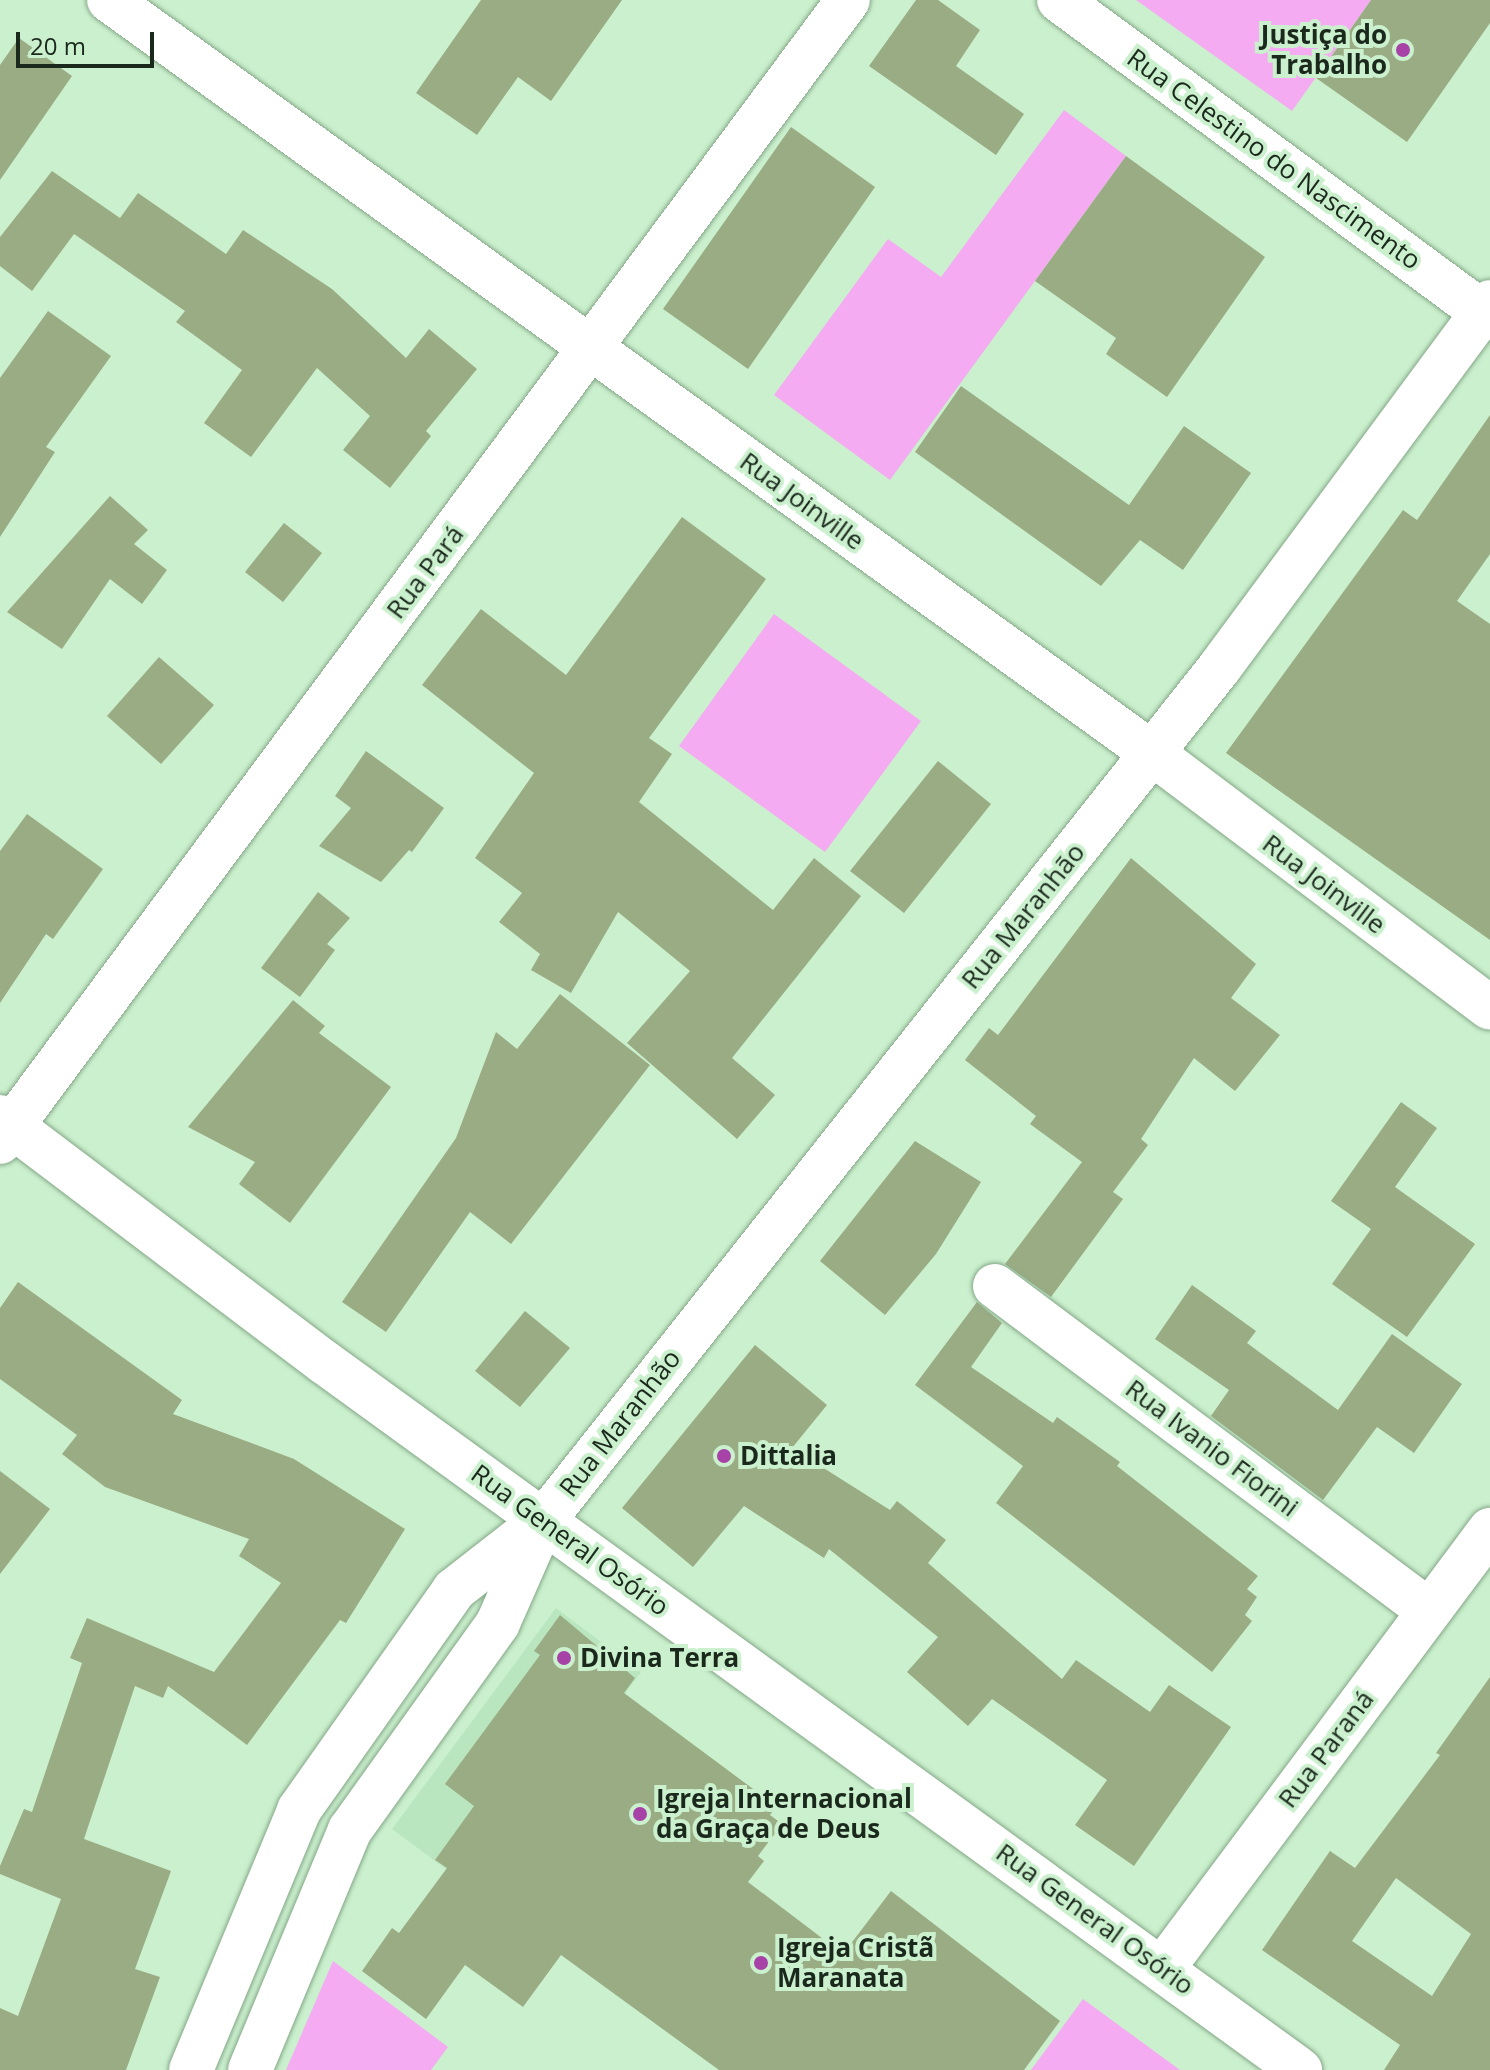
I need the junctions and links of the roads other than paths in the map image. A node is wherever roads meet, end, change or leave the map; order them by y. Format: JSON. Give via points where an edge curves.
{"nodes":[{"id":1,"x":109,"y":0,"type":"edge"},
{"id":2,"x":848,"y":0,"type":"edge"},
{"id":3,"x":1059,"y":0,"type":"edge"},
{"id":4,"x":1487,"y":311,"type":"edge"},
{"id":5,"x":592,"y":348,"type":"junction"},
{"id":6,"x":1152,"y":753,"type":"junction"},
{"id":7,"x":1490,"y":1008,"type":"edge"},
{"id":8,"x":4,"y":1128,"type":"edge"},
{"id":9,"x":995,"y":1286,"type":"dead end"},
{"id":10,"x":544,"y":1520,"type":"junction"},
{"id":11,"x":1490,"y":1530,"type":"edge"},
{"id":12,"x":1428,"y":1610,"type":"junction"},
{"id":13,"x":299,"y":1810,"type":"junction"},
{"id":14,"x":350,"y":1830,"type":"junction"},
{"id":15,"x":1163,"y":1968,"type":"junction"},
{"id":16,"x":191,"y":2070,"type":"edge"},
{"id":17,"x":250,"y":2070,"type":"edge"},
{"id":18,"x":1300,"y":2070,"type":"edge"}],
"edges":[{"from":1,"to":5,"type":"street","name":"Rua Joinville"},
{"from":2,"to":5,"type":"street","name":"Rua Pará"},
{"from":3,"to":4,"type":"street","name":"Rua Celestino do Nascimento"},
{"from":4,"to":6,"type":"street","name":"Rua Maranhão"},
{"from":5,"to":6,"type":"street","name":"Rua Joinville"},
{"from":5,"to":8,"type":"street","name":"Rua Pará"},
{"from":6,"to":7,"type":"street","name":"Rua Joinville"},
{"from":6,"to":10,"type":"street","name":"Rua Maranhão"},
{"from":8,"to":10,"type":"street","name":"Rua General Osório"},
{"from":9,"to":12,"type":"street","name":"Rua Ivanio Fiorini"},
{"from":10,"to":13,"type":"street","via":[[454,1590]]},
{"from":10,"to":14,"type":"street","via":[[498,1623]]},
{"from":10,"to":15,"type":"street","name":"Rua General Osório"},
{"from":11,"to":12,"type":"street","name":"Rua Paraná"},
{"from":12,"to":15,"type":"street","name":"Rua Paraná"},
{"from":13,"to":14,"type":"street"},
{"from":13,"to":16,"type":"street"},
{"from":14,"to":17,"type":"street"},
{"from":15,"to":18,"type":"street","name":"Rua General Osório"}]}
